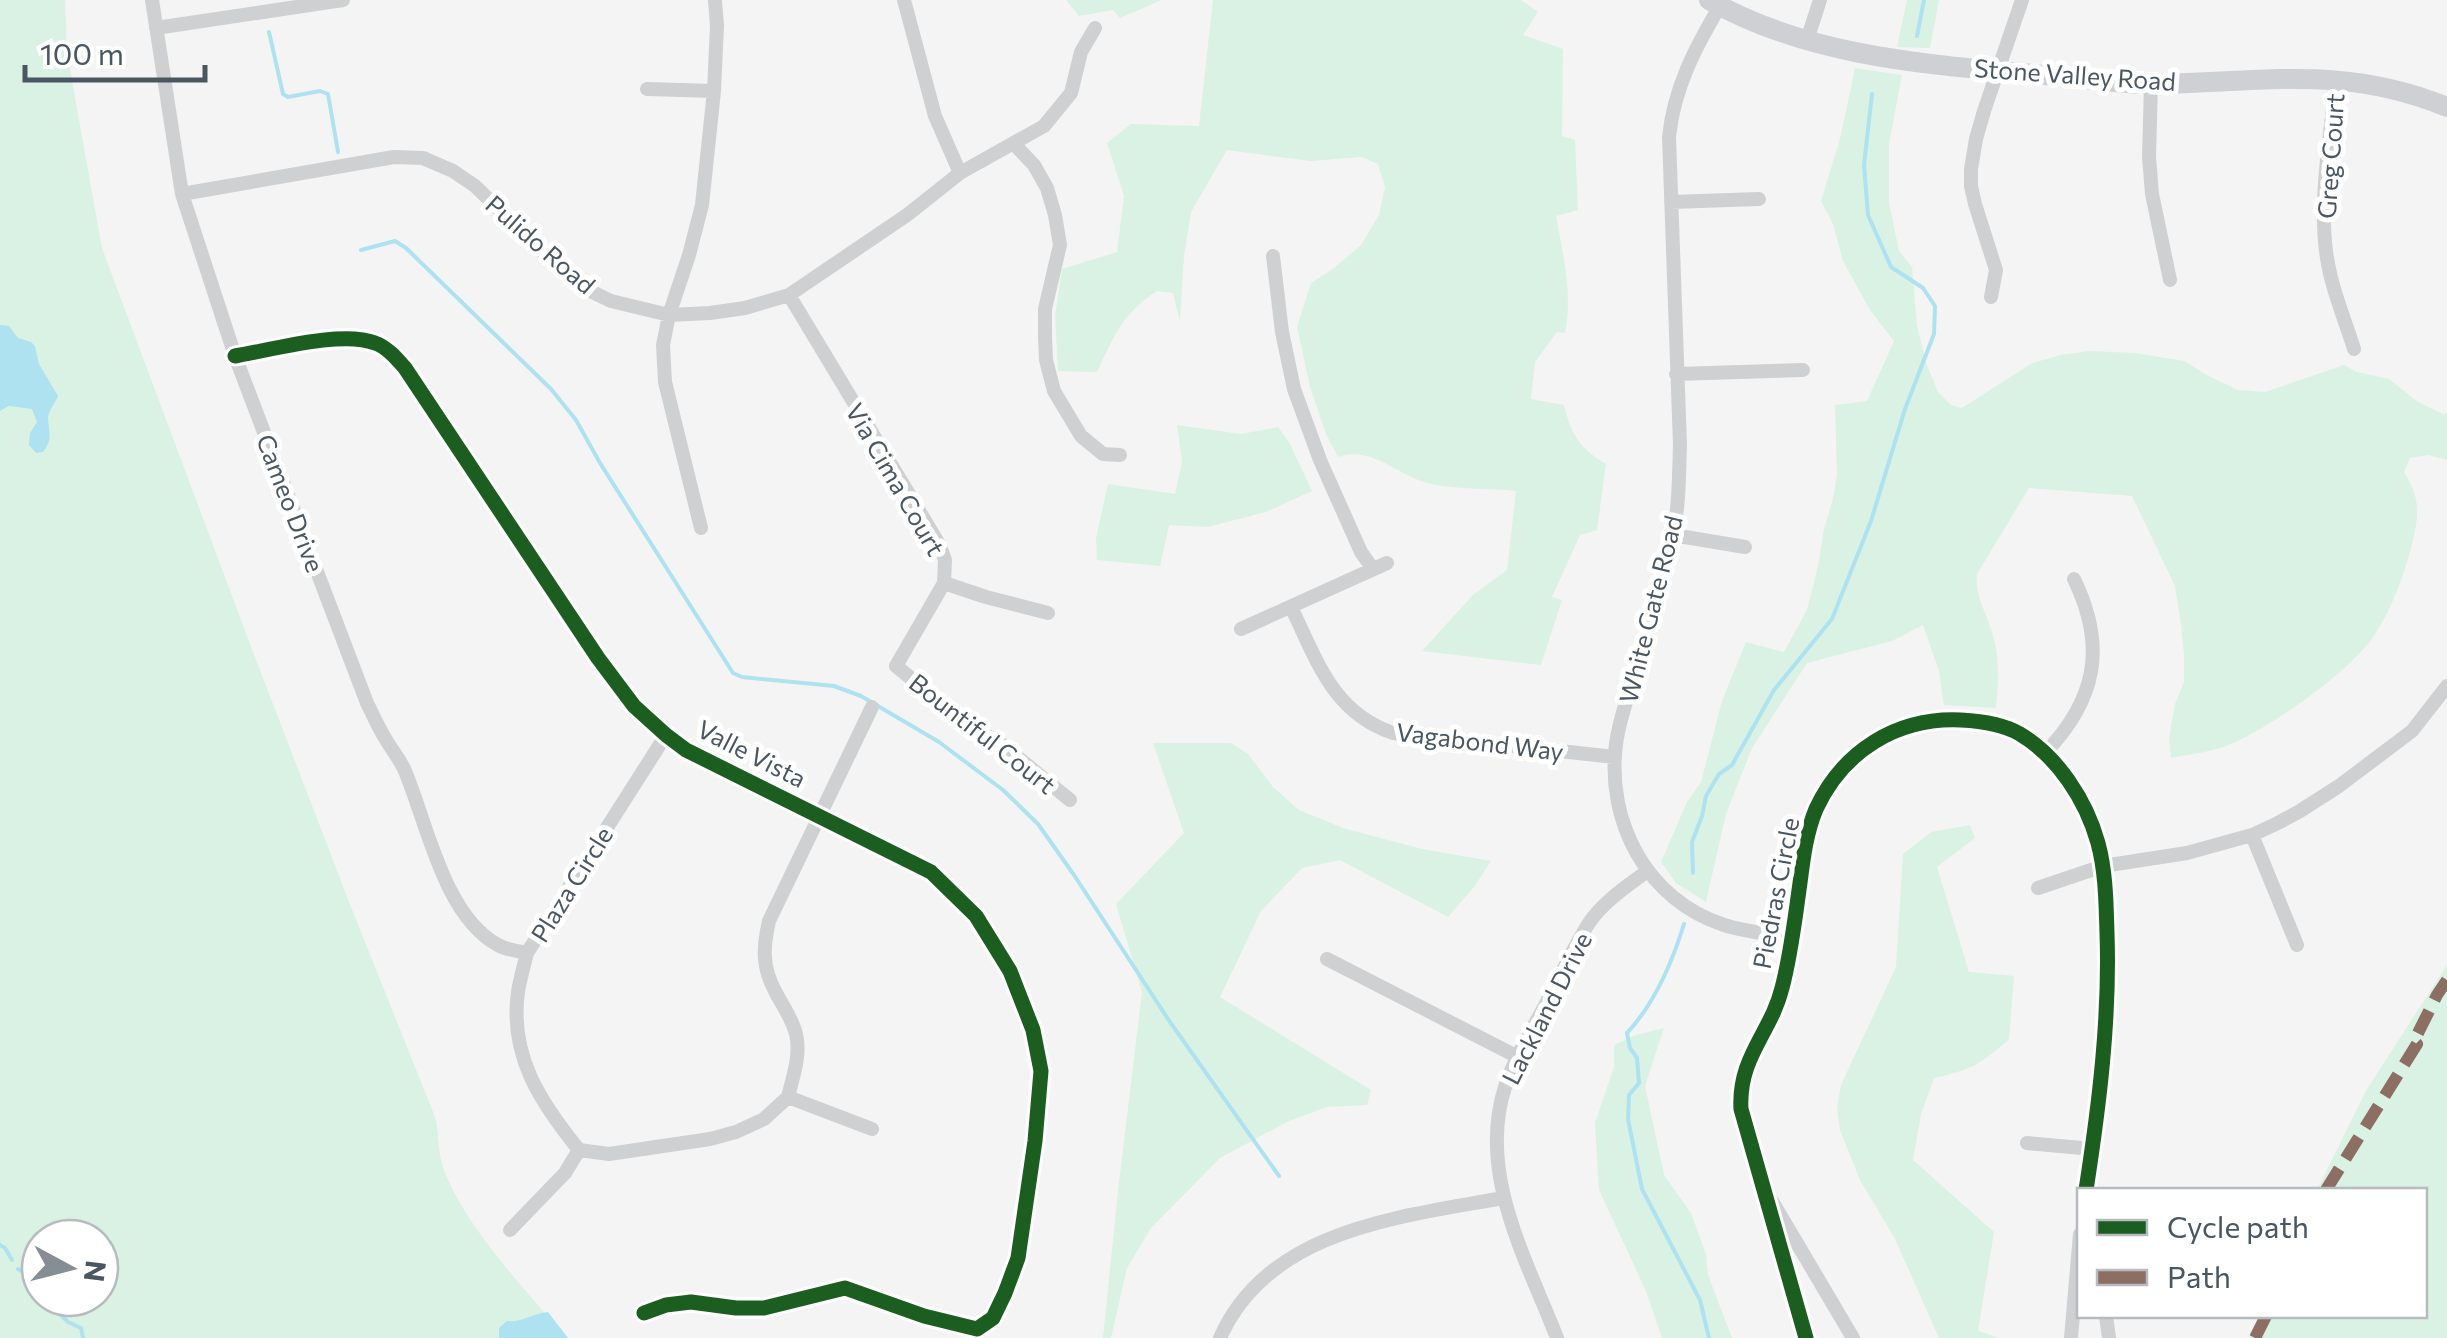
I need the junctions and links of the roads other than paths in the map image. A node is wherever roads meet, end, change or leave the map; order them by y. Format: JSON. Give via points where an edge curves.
{"nodes":[{"id":1,"x":152,"y":0,"type":"edge"},
{"id":2,"x":343,"y":0,"type":"edge"},
{"id":3,"x":714,"y":0,"type":"edge"},
{"id":4,"x":904,"y":0,"type":"edge"},
{"id":5,"x":1820,"y":0,"type":"edge"},
{"id":6,"x":2022,"y":0,"type":"edge"},
{"id":7,"x":1714,"y":3,"type":"edge"},
{"id":8,"x":156,"y":28,"type":"junction"},
{"id":9,"x":1095,"y":28,"type":"dead end"},
{"id":10,"x":1807,"y":40,"type":"junction"},
{"id":11,"x":1998,"y":70,"type":"junction"},
{"id":12,"x":2336,"y":79,"type":"junction"},
{"id":13,"x":2151,"y":84,"type":"junction"},
{"id":14,"x":647,"y":89,"type":"dead end"},
{"id":15,"x":714,"y":91,"type":"junction"},
{"id":16,"x":2447,"y":107,"type":"edge"},
{"id":17,"x":1014,"y":144,"type":"junction"},
{"id":18,"x":960,"y":173,"type":"junction"},
{"id":19,"x":182,"y":194,"type":"junction"},
{"id":20,"x":1760,"y":199,"type":"dead end"},
{"id":21,"x":1671,"y":202,"type":"junction"},
{"id":22,"x":1273,"y":256,"type":"dead end"},
{"id":23,"x":2170,"y":280,"type":"dead end"},
{"id":24,"x":789,"y":295,"type":"junction"},
{"id":25,"x":1991,"y":297,"type":"dead end"},
{"id":26,"x":670,"y":316,"type":"junction"},
{"id":27,"x":2354,"y":349,"type":"dead end"},
{"id":28,"x":234,"y":356,"type":"junction"},
{"id":29,"x":1803,"y":370,"type":"dead end"},
{"id":30,"x":1676,"y":374,"type":"junction"},
{"id":31,"x":1120,"y":456,"type":"dead end"},
{"id":32,"x":700,"y":528,"type":"dead end"},
{"id":33,"x":1673,"y":535,"type":"junction"},
{"id":34,"x":1745,"y":547,"type":"dead end"},
{"id":35,"x":2074,"y":580,"type":"dead end"},
{"id":36,"x":944,"y":583,"type":"junction"},
{"id":37,"x":1291,"y":607,"type":"junction"},
{"id":38,"x":1048,"y":613,"type":"dead end"},
{"id":39,"x":1241,"y":630,"type":"dead end"},
{"id":40,"x":896,"y":666,"type":"joint"},
{"id":41,"x":2447,"y":686,"type":"edge"},
{"id":42,"x":872,"y":707,"type":"dead end"},
{"id":43,"x":666,"y":735,"type":"junction"},
{"id":44,"x":2046,"y":753,"type":"junction"},
{"id":45,"x":1615,"y":757,"type":"junction"},
{"id":46,"x":1070,"y":800,"type":"dead end"},
{"id":47,"x":818,"y":816,"type":"junction"},
{"id":48,"x":2252,"y":834,"type":"junction"},
{"id":49,"x":2103,"y":866,"type":"junction"},
{"id":50,"x":1646,"y":872,"type":"junction"},
{"id":51,"x":2038,"y":888,"type":"dead end"},
{"id":52,"x":1792,"y":937,"type":"junction"},
{"id":53,"x":2297,"y":944,"type":"dead end"},
{"id":54,"x":528,"y":953,"type":"junction"},
{"id":55,"x":1327,"y":958,"type":"dead end"},
{"id":56,"x":1518,"y":1056,"type":"junction"},
{"id":57,"x":788,"y":1097,"type":"junction"},
{"id":58,"x":872,"y":1129,"type":"dead end"},
{"id":59,"x":2027,"y":1143,"type":"dead end"},
{"id":60,"x":2093,"y":1149,"type":"junction"},
{"id":61,"x":578,"y":1150,"type":"junction"},
{"id":62,"x":1764,"y":1187,"type":"junction"},
{"id":63,"x":2086,"y":1188,"type":"edge"},
{"id":64,"x":1502,"y":1198,"type":"junction"},
{"id":65,"x":510,"y":1230,"type":"dead end"},
{"id":66,"x":2077,"y":1269,"type":"edge"},
{"id":67,"x":644,"y":1313,"type":"dead end"},
{"id":68,"x":1220,"y":1338,"type":"edge"},
{"id":69,"x":1558,"y":1338,"type":"edge"},
{"id":70,"x":1806,"y":1338,"type":"edge"},
{"id":71,"x":1853,"y":1338,"type":"edge"},
{"id":72,"x":2071,"y":1338,"type":"edge"}],
"edges":[{"from":1,"to":8,"type":"street","name":"Cameo Drive"},
{"from":2,"to":8,"type":"street"},
{"from":3,"to":15,"type":"street"},
{"from":4,"to":18,"type":"street","via":[[935,116]]},
{"from":5,"to":10,"type":"street"},
{"from":6,"to":11,"type":"street"},
{"from":7,"to":10,"type":"street","name":"Stone Valley Road"},
{"from":7,"to":21,"type":"street","name":"White Gate Road","via":[[1677,92],[1669,137]]},
{"from":8,"to":19,"type":"street","name":"Cameo Drive"},
{"from":9,"to":17,"type":"street","name":"Pulido Road","via":[[1071,92],[1044,126]]},
{"from":10,"to":11,"type":"street","name":"Stone Valley Road","via":[[1891,60]]},
{"from":11,"to":13,"type":"street","name":"Stone Valley Road"},
{"from":11,"to":25,"type":"street","via":[[1971,169],[1996,270]]},
{"from":12,"to":13,"type":"street","name":"Stone Valley Road"},
{"from":12,"to":16,"type":"street","name":"Stone Valley Road"},
{"from":12,"to":27,"type":"street","name":"Greg Court","via":[[2323,213],[2333,284]]},
{"from":13,"to":23,"type":"street","via":[[2152,194]]},
{"from":14,"to":15,"type":"street"},
{"from":15,"to":26,"type":"street","via":[[702,205]]},
{"from":17,"to":18,"type":"street","name":"Pulido Road"},
{"from":17,"to":31,"type":"street","via":[[1047,188],[1060,245],[1045,309],[1054,391],[1081,436],[1102,454]]},
{"from":18,"to":24,"type":"street","name":"Pulido Road"},
{"from":19,"to":26,"type":"street","name":"Pulido Road","via":[[394,157],[422,158],[475,186],[586,289]]},
{"from":19,"to":28,"type":"street","name":"Cameo Drive"},
{"from":20,"to":21,"type":"street"},
{"from":21,"to":30,"type":"street","name":"White Gate Road"},
{"from":22,"to":37,"type":"street","via":[[1294,390],[1361,552],[1380,566]]},
{"from":24,"to":26,"type":"street","name":"Pulido Road"},
{"from":24,"to":36,"type":"street","name":"Via Cima Court","via":[[939,544]]},
{"from":26,"to":32,"type":"street","via":[[665,382]]},
{"from":28,"to":43,"type":"street","name":"Valle Vista","via":[[346,338],[380,344],[405,368],[598,658]]},
{"from":28,"to":54,"type":"street","name":"Cameo Drive","via":[[367,703],[403,766],[436,861],[475,925],[503,948]]},
{"from":29,"to":30,"type":"street"},
{"from":30,"to":33,"type":"street","name":"White Gate Road","via":[[1680,445]]},
{"from":33,"to":34,"type":"street"},
{"from":33,"to":45,"type":"street","name":"White Gate Road"},
{"from":35,"to":44,"type":"street","via":[[2092,636],[2092,667],[2074,720]]},
{"from":36,"to":38,"type":"street"},
{"from":36,"to":40,"type":"street","name":"Via Cima Court"},
{"from":37,"to":39,"type":"street"},
{"from":37,"to":45,"type":"street","name":"Vagabond Way","via":[[1334,692],[1378,728]]},
{"from":40,"to":46,"type":"street","name":"Bountiful Court"},
{"from":41,"to":48,"type":"street","via":[[2412,731],[2376,760],[2300,812]]},
{"from":42,"to":47,"type":"street"},
{"from":43,"to":47,"type":"street","name":"Valle Vista"},
{"from":43,"to":54,"type":"street","name":"Plaza Circle"},
{"from":44,"to":49,"type":"street","name":"Piedras Circle","via":[[2086,813]]},
{"from":44,"to":52,"type":"street","name":"Piedras Circle","via":[[2017,732],[1982,721],[1909,724],[1877,738],[1838,773],[1816,808]]},
{"from":45,"to":50,"type":"street","name":"White Gate Road","via":[[1620,816]]},
{"from":47,"to":57,"type":"street","via":[[764,940],[766,973],[797,1036]]},
{"from":47,"to":67,"type":"street","name":"Valle Vista","via":[[931,872],[976,916],[1010,972],[1033,1030],[1040,1072],[1018,1258],[992,1318],[977,1328],[845,1288],[764,1308],[691,1302]]},
{"from":48,"to":49,"type":"street"},
{"from":48,"to":53,"type":"street"},
{"from":49,"to":51,"type":"street"},
{"from":49,"to":60,"type":"street","name":"Piedras Circle","via":[[2108,998]]},
{"from":50,"to":52,"type":"street","name":"White Gate Road","via":[[1700,915]]},
{"from":50,"to":56,"type":"street","name":"Lackland Drive","via":[[1589,922]]},
{"from":52,"to":62,"type":"street","name":"Piedras Circle","via":[[1782,992],[1740,1093]]},
{"from":54,"to":61,"type":"street","name":"Plaza Circle","via":[[518,994],[522,1054],[548,1111]]},
{"from":55,"to":56,"type":"street"},
{"from":56,"to":64,"type":"street","name":"Lackland Drive","via":[[1498,1125]]},
{"from":57,"to":58,"type":"street"},
{"from":57,"to":61,"type":"street","via":[[764,1119],[710,1139],[610,1154]]},
{"from":59,"to":60,"type":"street"},
{"from":60,"to":63,"type":"street","name":"Piedras Circle"},
{"from":61,"to":65,"type":"street"},
{"from":62,"to":70,"type":"street","name":"Piedras Circle"},
{"from":62,"to":71,"type":"street","name":"Piedras Circle"},
{"from":64,"to":68,"type":"street","via":[[1384,1220],[1321,1241],[1276,1267],[1230,1314]]},
{"from":64,"to":69,"type":"street","name":"Lackland Drive"},
{"from":66,"to":72,"type":"street"}]}
